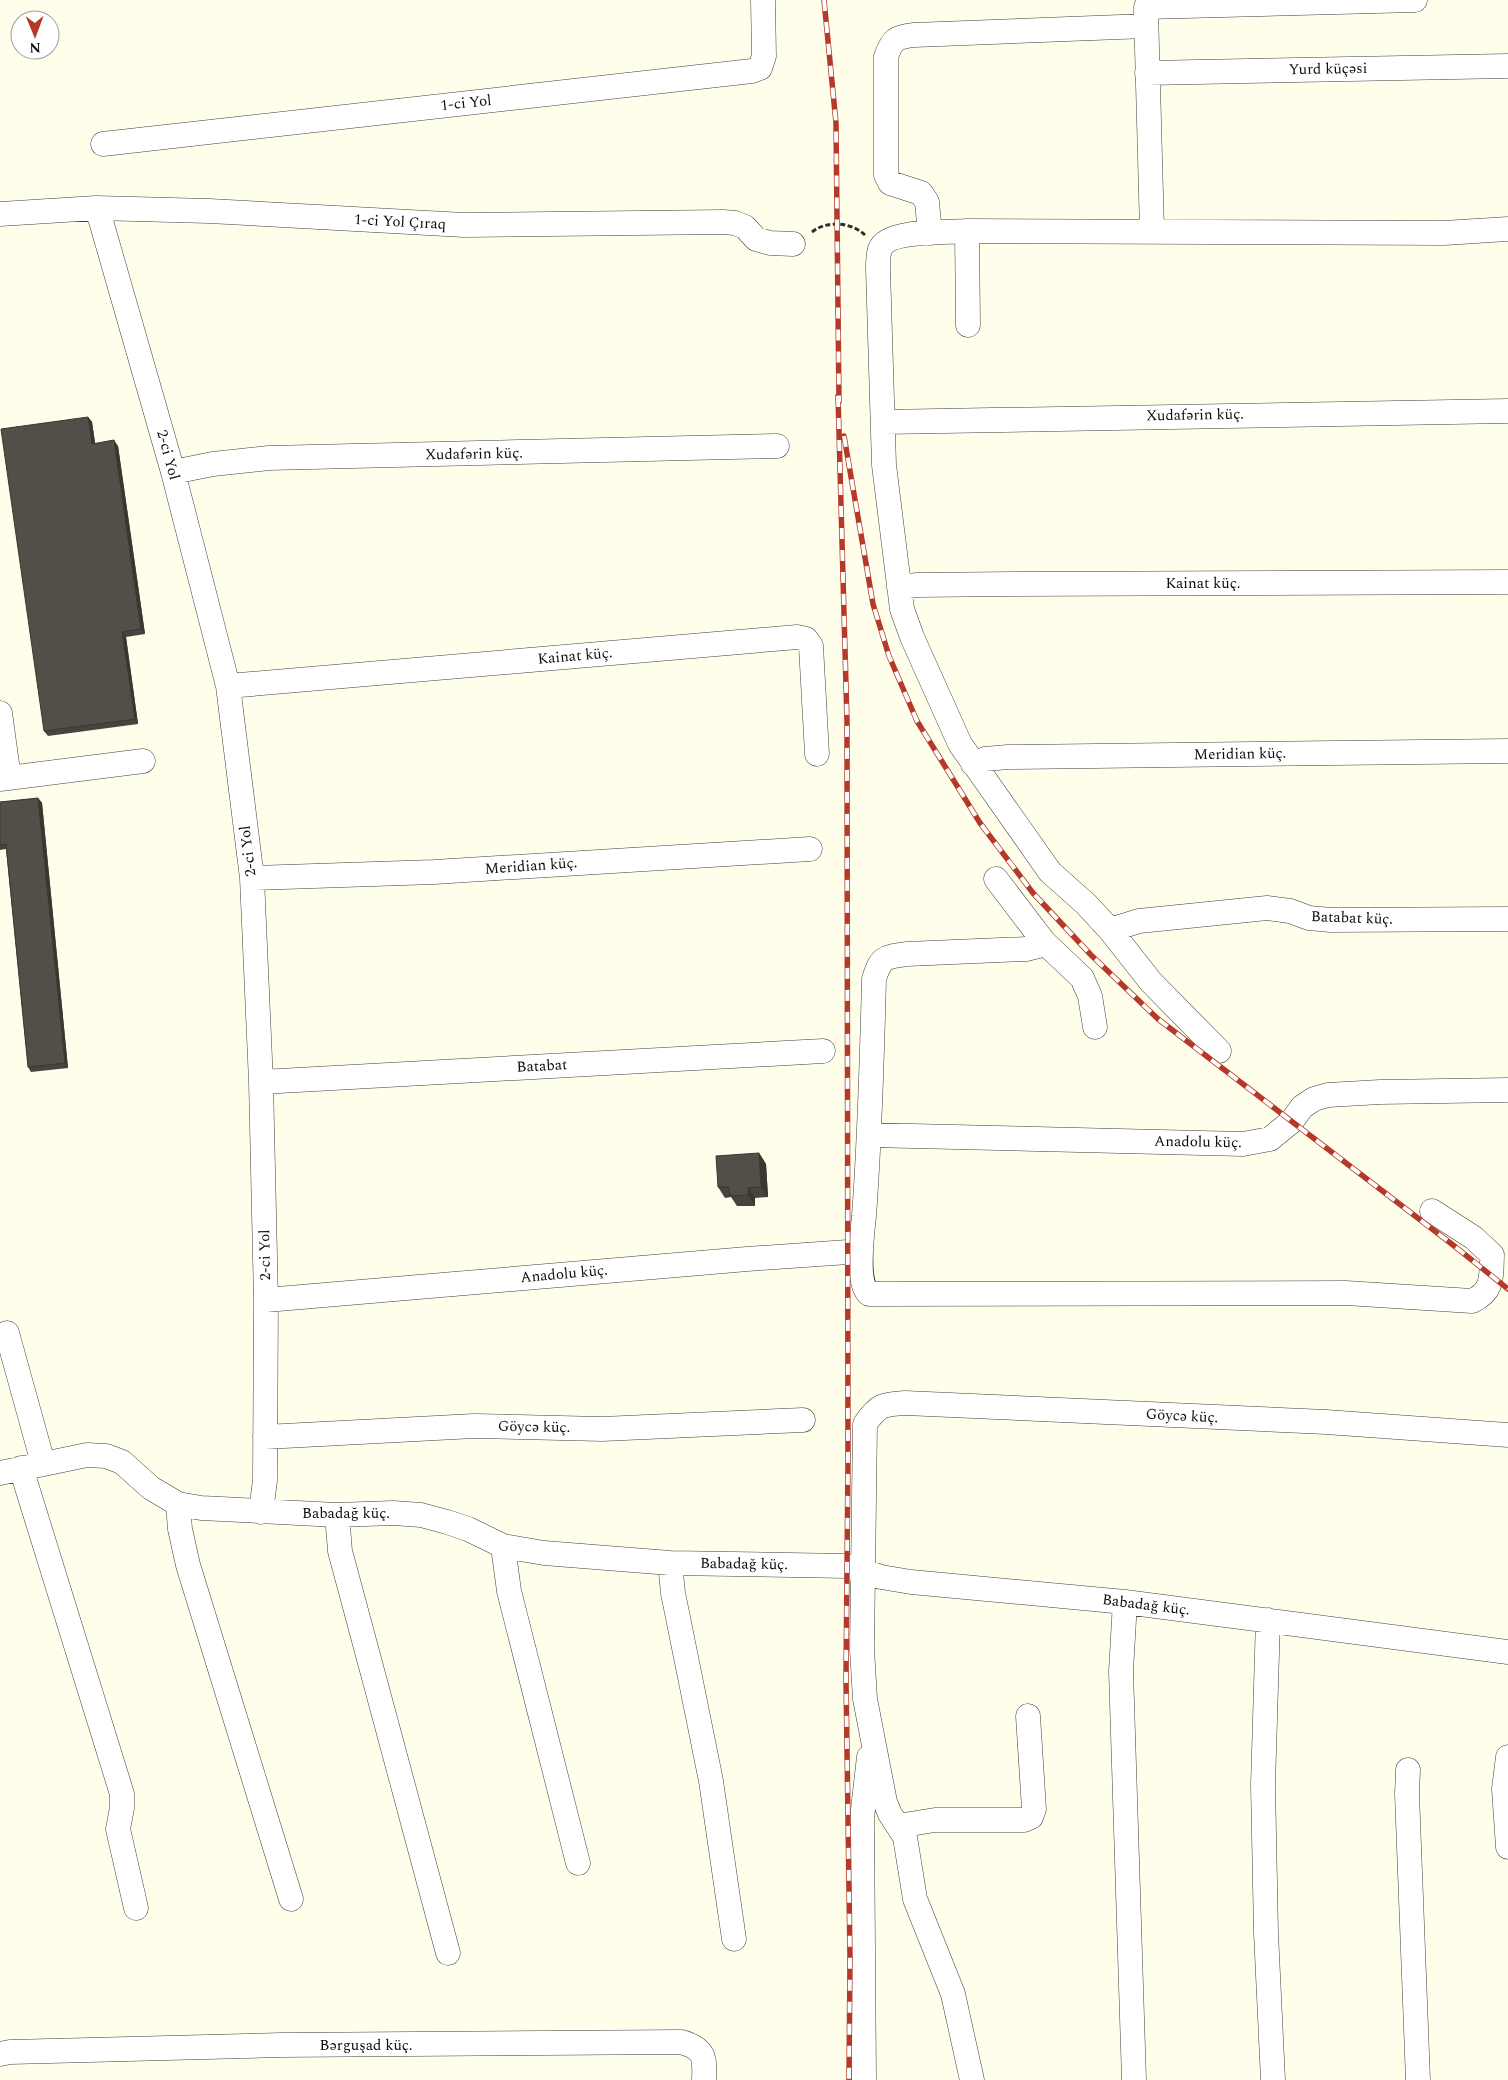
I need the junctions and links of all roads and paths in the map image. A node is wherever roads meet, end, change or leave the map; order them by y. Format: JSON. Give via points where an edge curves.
{"nodes":[{"id":1,"x":762,"y":0,"type":"edge"},
{"id":2,"x":1362,"y":0,"type":"edge"},
{"id":3,"x":1415,"y":0,"type":"edge"},
{"id":4,"x":1146,"y":11,"type":"edge"},
{"id":5,"x":1508,"y":66,"type":"edge"},
{"id":6,"x":1147,"y":73,"type":"junction"},
{"id":7,"x":104,"y":144,"type":"dead end"},
{"id":8,"x":96,"y":208,"type":"junction"},
{"id":9,"x":0,"y":214,"type":"edge"},
{"id":10,"x":1508,"y":230,"type":"edge"},
{"id":11,"x":1152,"y":231,"type":"junction"},
{"id":12,"x":967,"y":232,"type":"junction"},
{"id":13,"x":930,"y":234,"type":"junction"},
{"id":14,"x":793,"y":244,"type":"joint"},
{"id":15,"x":880,"y":250,"type":"junction"},
{"id":16,"x":968,"y":325,"type":"dead end"},
{"id":17,"x":1508,"y":410,"type":"edge"},
{"id":18,"x":883,"y":422,"type":"junction"},
{"id":19,"x":777,"y":446,"type":"dead end"},
{"id":20,"x":173,"y":472,"type":"junction"},
{"id":21,"x":1508,"y":582,"type":"edge"},
{"id":22,"x":899,"y":587,"type":"junction"},
{"id":23,"x":228,"y":686,"type":"junction"},
{"id":24,"x":0,"y":713,"type":"edge"},
{"id":25,"x":1508,"y":751,"type":"edge"},
{"id":26,"x":817,"y":754,"type":"dead end"},
{"id":27,"x":143,"y":761,"type":"dead end"},
{"id":28,"x":973,"y":764,"type":"junction"},
{"id":29,"x":4,"y":779,"type":"edge"},
{"id":30,"x":810,"y":849,"type":"dead end"},
{"id":31,"x":252,"y":878,"type":"junction"},
{"id":32,"x":996,"y":879,"type":"dead end"},
{"id":33,"x":1508,"y":919,"type":"edge"},
{"id":34,"x":1110,"y":930,"type":"junction"},
{"id":35,"x":1044,"y":942,"type":"junction"},
{"id":36,"x":1095,"y":1027,"type":"dead end"},
{"id":37,"x":823,"y":1051,"type":"dead end"},
{"id":38,"x":1219,"y":1051,"type":"dead end"},
{"id":39,"x":260,"y":1082,"type":"junction"},
{"id":40,"x":1508,"y":1090,"type":"edge"},
{"id":41,"x":870,"y":1135,"type":"junction"},
{"id":42,"x":1432,"y":1211,"type":"dead end"},
{"id":43,"x":861,"y":1252,"type":"junction"},
{"id":44,"x":1500,"y":1252,"type":"edge"},
{"id":45,"x":266,"y":1300,"type":"junction"},
{"id":46,"x":7,"y":1333,"type":"dead end"},
{"id":47,"x":803,"y":1420,"type":"dead end"},
{"id":48,"x":1508,"y":1435,"type":"edge"},
{"id":49,"x":266,"y":1437,"type":"junction"},
{"id":50,"x":22,"y":1468,"type":"edge"},
{"id":51,"x":178,"y":1504,"type":"junction"},
{"id":52,"x":261,"y":1512,"type":"junction"},
{"id":53,"x":337,"y":1516,"type":"junction"},
{"id":54,"x":503,"y":1546,"type":"junction"},
{"id":55,"x":670,"y":1563,"type":"junction"},
{"id":56,"x":862,"y":1571,"type":"junction"},
{"id":57,"x":1125,"y":1602,"type":"junction"},
{"id":58,"x":1268,"y":1620,"type":"junction"},
{"id":59,"x":1508,"y":1652,"type":"edge"},
{"id":60,"x":1028,"y":1716,"type":"dead end"},
{"id":61,"x":872,"y":1734,"type":"junction"},
{"id":62,"x":1508,"y":1757,"type":"edge"},
{"id":63,"x":1408,"y":1770,"type":"dead end"},
{"id":64,"x":898,"y":1826,"type":"junction"},
{"id":65,"x":1508,"y":1847,"type":"edge"},
{"id":66,"x":578,"y":1864,"type":"dead end"},
{"id":67,"x":291,"y":1900,"type":"dead end"},
{"id":68,"x":136,"y":1908,"type":"dead end"},
{"id":69,"x":734,"y":1939,"type":"dead end"},
{"id":70,"x":448,"y":1953,"type":"dead end"},
{"id":71,"x":0,"y":2054,"type":"edge"},
{"id":72,"x":704,"y":2080,"type":"edge"},
{"id":73,"x":864,"y":2080,"type":"edge"},
{"id":74,"x":972,"y":2080,"type":"edge"},
{"id":75,"x":1134,"y":2080,"type":"edge"},
{"id":76,"x":1273,"y":2080,"type":"edge"},
{"id":77,"x":1418,"y":2080,"type":"edge"}],
"edges":[{"from":1,"to":7,"type":"street","name":"1-ci Yol","via":[[764,56],[760,68],[752,71]]},
{"from":2,"to":3,"type":"street"},
{"from":2,"to":4,"type":"street"},
{"from":4,"to":6,"type":"street"},
{"from":4,"to":13,"type":"street","via":[[901,36],[891,43],[886,57],[886,175],[890,183],[921,193],[927,202]]},
{"from":5,"to":6,"type":"street","name":"Yurd küçəsi"},
{"from":6,"to":11,"type":"street"},
{"from":8,"to":9,"type":"street","name":"1-ci Yol Çıraq"},
{"from":8,"to":14,"type":"street","name":"1-ci Yol Çıraq","via":[[464,225],[724,222],[745,227],[756,239]]},
{"from":8,"to":20,"type":"street","name":"2-ci Yol"},
{"from":10,"to":11,"type":"street","via":[[1444,233]]},
{"from":11,"to":12,"type":"street"},
{"from":12,"to":13,"type":"street"},
{"from":12,"to":16,"type":"street"},
{"from":13,"to":15,"type":"street","via":[[908,234],[887,240]]},
{"from":14,"to":15,"type":"path","via":[[826,224],[846,225],[858,229]]},
{"from":15,"to":18,"type":"street"},
{"from":17,"to":18,"type":"street","name":"Xudafərin küç."},
{"from":18,"to":22,"type":"street","via":[[885,474]]},
{"from":19,"to":20,"type":"street","name":"Xudafərin küç.","via":[[269,458]]},
{"from":20,"to":23,"type":"street","name":"2-ci Yol"},
{"from":21,"to":22,"type":"street","name":"Kainat küç.","via":[[917,584]]},
{"from":22,"to":28,"type":"street","via":[[902,609],[912,637],[960,744]]},
{"from":23,"to":26,"type":"street","name":"Kainat küç.","via":[[806,639],[811,646]]},
{"from":23,"to":31,"type":"street","name":"2-ci Yol"},
{"from":24,"to":29,"type":"street"},
{"from":25,"to":28,"type":"street","name":"Meridian küç.","via":[[1008,757],[985,759]]},
{"from":27,"to":29,"type":"street"},
{"from":28,"to":34,"type":"street","via":[[1050,872]]},
{"from":30,"to":31,"type":"street","name":"Meridian küç.","via":[[434,872]]},
{"from":31,"to":39,"type":"street","name":"2-ci Yol"},
{"from":32,"to":35,"type":"street"},
{"from":33,"to":34,"type":"street","name":"Batabat küç.","via":[[1331,920],[1267,908],[1139,921]]},
{"from":34,"to":38,"type":"street","via":[[1151,982]]},
{"from":35,"to":36,"type":"street","via":[[1082,978],[1090,996]]},
{"from":35,"to":41,"type":"street","via":[[1026,949],[889,956],[879,963],[874,979]]},
{"from":37,"to":39,"type":"street","name":"Batabat"},
{"from":39,"to":45,"type":"street","name":"2-ci Yol"},
{"from":40,"to":41,"type":"street","name":"Anadolu küç.","via":[[1328,1095],[1302,1107],[1292,1121],[1270,1139],[1243,1144]]},
{"from":41,"to":43,"type":"street"},
{"from":42,"to":44,"type":"street"},
{"from":43,"to":44,"type":"street","via":[[863,1286],[869,1294],[1346,1293],[1472,1301],[1483,1296],[1488,1288]]},
{"from":43,"to":45,"type":"street","name":"Anadolu küç.","via":[[747,1258]]},
{"from":45,"to":49,"type":"street","name":"2-ci Yol"},
{"from":46,"to":50,"type":"street"},
{"from":47,"to":49,"type":"street","name":"Göycə küç.","via":[[602,1429],[474,1426]]},
{"from":48,"to":56,"type":"street","name":"Göycə küç.","via":[[1326,1422],[905,1402],[888,1404],[874,1410],[865,1424]]},
{"from":49,"to":52,"type":"street","name":"2-ci Yol"},
{"from":50,"to":51,"type":"street","name":"Babadağ küç.","via":[[87,1454],[106,1456],[122,1462],[151,1488]]},
{"from":50,"to":68,"type":"street","via":[[122,1794],[118,1829]]},
{"from":51,"to":52,"type":"street","name":"Babadağ küç."},
{"from":51,"to":67,"type":"street","via":[[188,1565]]},
{"from":52,"to":53,"type":"street","name":"Babadağ küç."},
{"from":53,"to":54,"type":"street","name":"Babadağ küç.","via":[[393,1512],[421,1515],[468,1529]]},
{"from":53,"to":70,"type":"street","via":[[340,1551]]},
{"from":54,"to":55,"type":"street","name":"Babadağ küç.","via":[[544,1553]]},
{"from":54,"to":66,"type":"street","via":[[509,1591]]},
{"from":55,"to":56,"type":"street","name":"Babadağ küç.","via":[[831,1565]]},
{"from":55,"to":69,"type":"street","via":[[673,1593],[711,1781]]},
{"from":56,"to":57,"type":"street","name":"Babadağ küç.","via":[[911,1582]]},
{"from":56,"to":61,"type":"street","via":[[865,1699]]},
{"from":57,"to":58,"type":"street","name":"Babadağ küç."},
{"from":57,"to":75,"type":"street","via":[[1121,1671]]},
{"from":58,"to":59,"type":"street","name":"Babadağ küç."},
{"from":58,"to":76,"type":"street","via":[[1263,1784]]},
{"from":60,"to":64,"type":"street","via":[[1034,1809],[1031,1817],[1024,1820],[935,1820]]},
{"from":61,"to":64,"type":"street","via":[[885,1802]]},
{"from":61,"to":73,"type":"street","via":[[862,1818]]},
{"from":62,"to":65,"type":"street","via":[[1504,1789]]},
{"from":63,"to":77,"type":"street"},
{"from":64,"to":74,"type":"street","via":[[905,1837],[915,1899],[953,1994]]},
{"from":71,"to":72,"type":"street","name":"Bərguşad küç.","via":[[281,2045],[681,2042],[693,2045],[700,2052],[705,2062]]}]}
